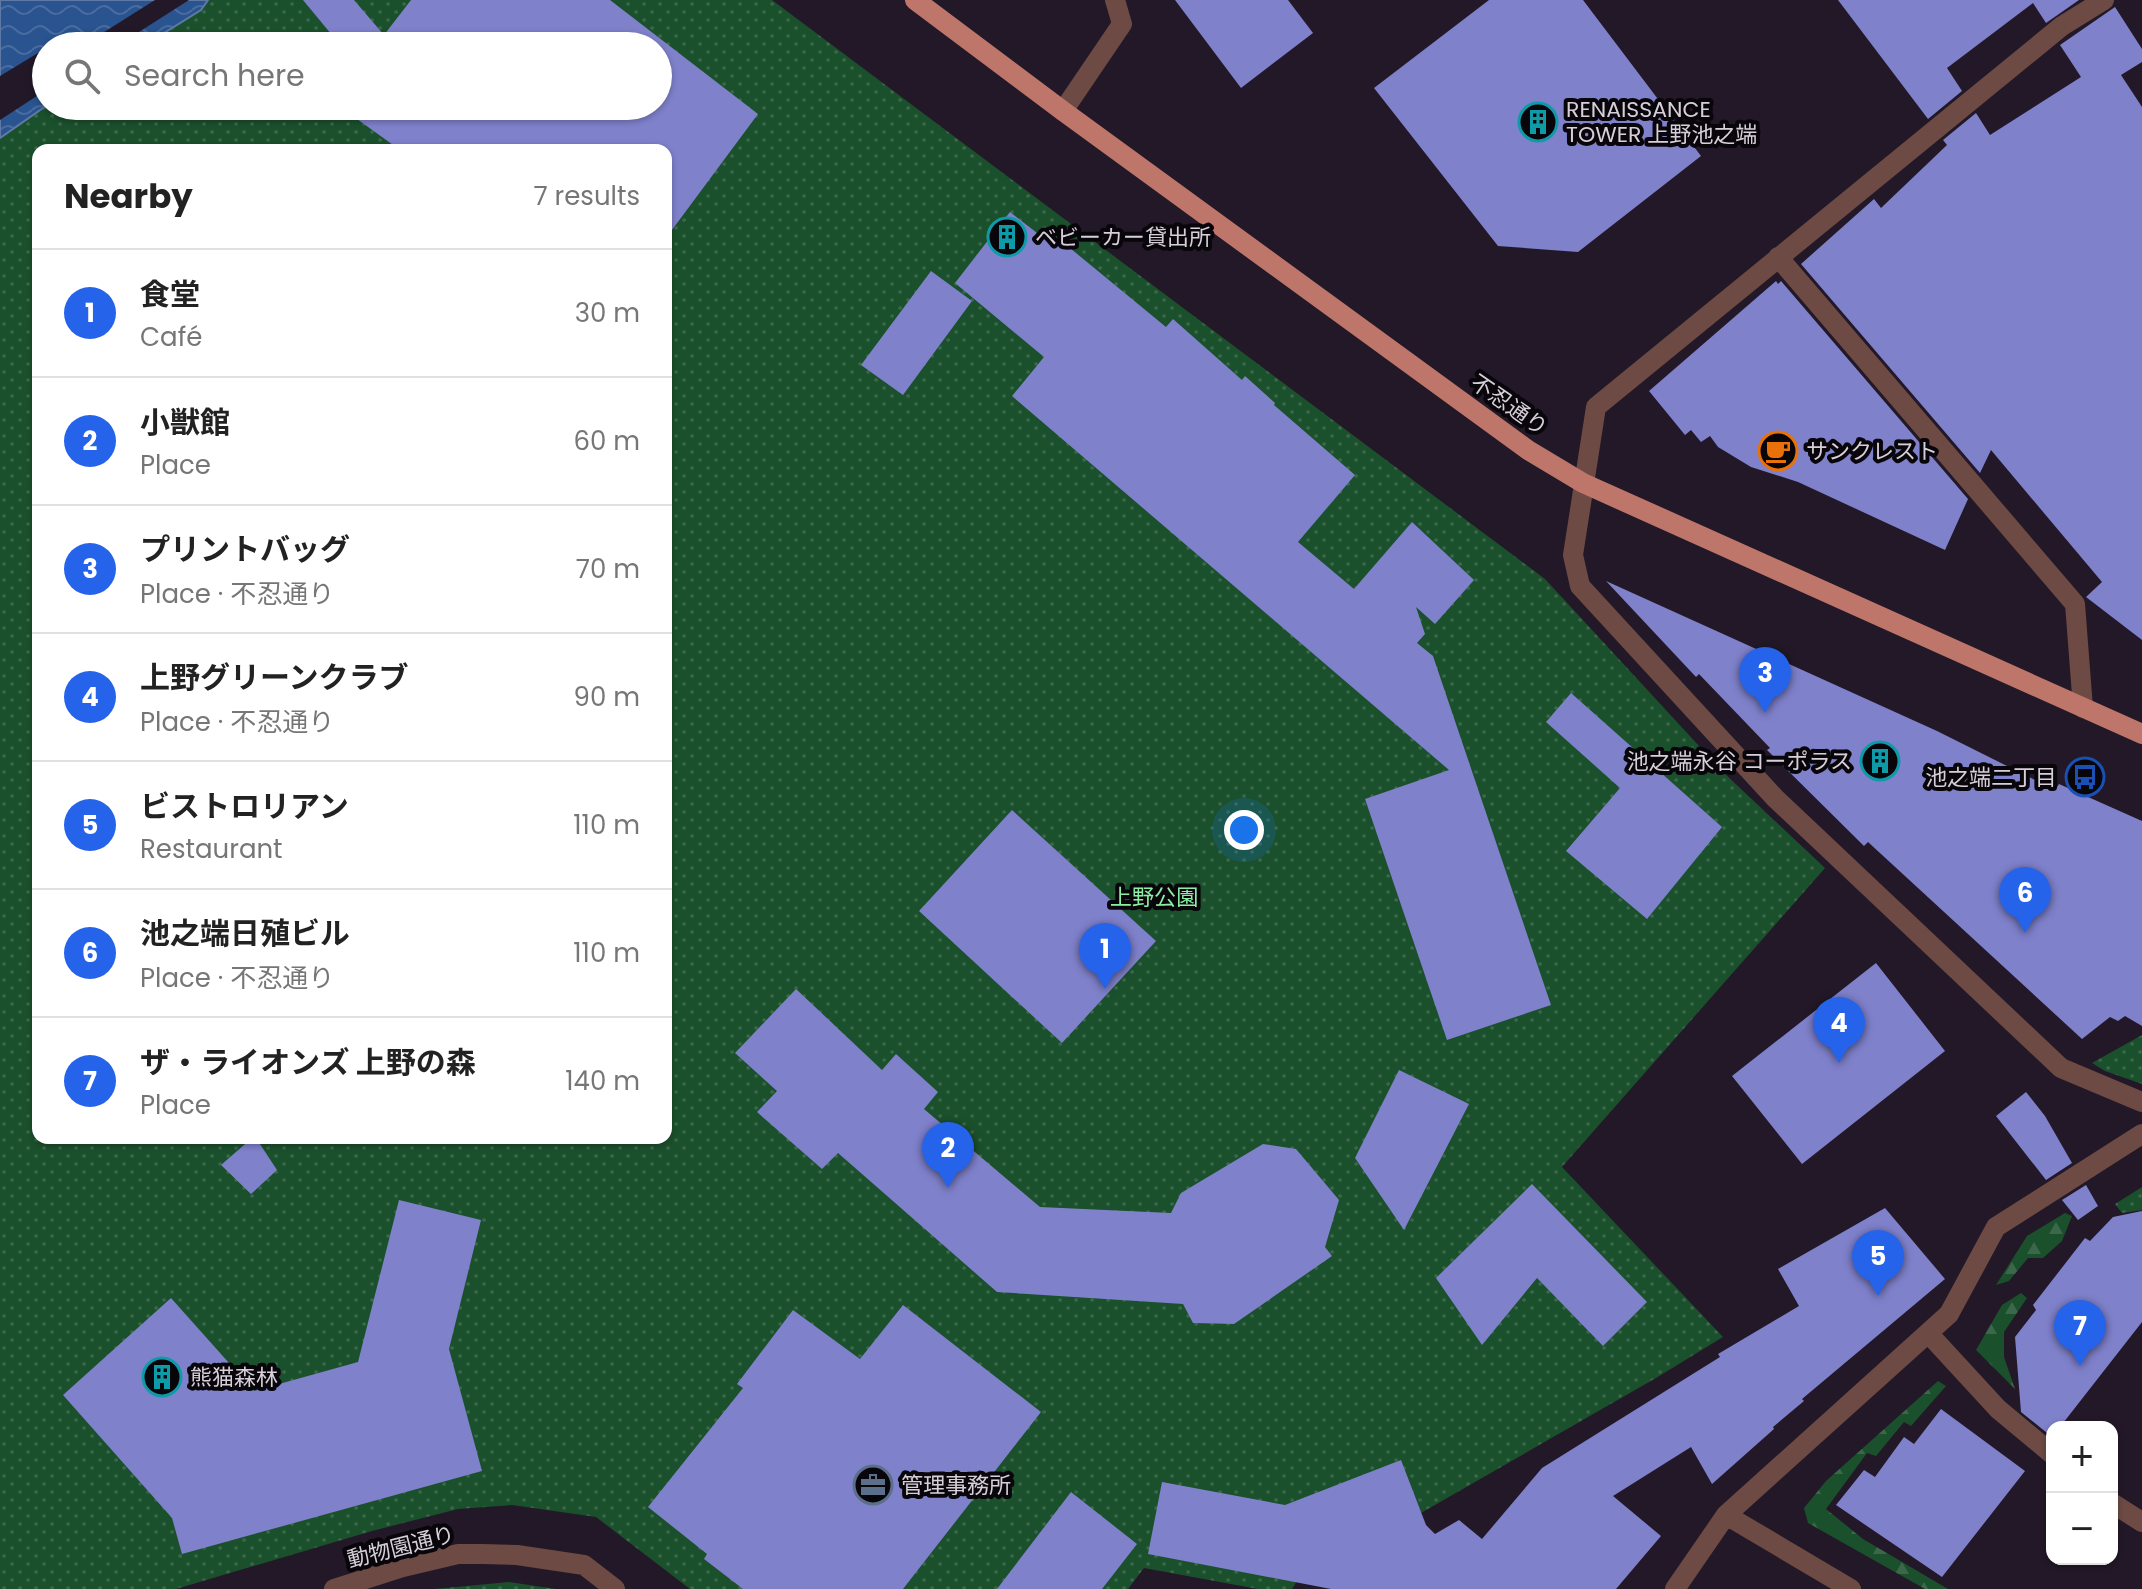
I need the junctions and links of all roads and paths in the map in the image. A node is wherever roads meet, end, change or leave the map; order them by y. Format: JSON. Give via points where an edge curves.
{"nodes":[{"id":1,"x":915,"y":0,"type":"edge"},
{"id":2,"x":1115,"y":0,"type":"edge"},
{"id":3,"x":2104,"y":0,"type":"edge"},
{"id":4,"x":1063,"y":111,"type":"junction"},
{"id":5,"x":1778,"y":257,"type":"junction"},
{"id":6,"x":1583,"y":483,"type":"junction"},
{"id":7,"x":2083,"y":708,"type":"junction"},
{"id":8,"x":2142,"y":734,"type":"edge"},
{"id":9,"x":2142,"y":1102,"type":"edge"},
{"id":10,"x":2142,"y":1134,"type":"edge"},
{"id":11,"x":1928,"y":1333,"type":"junction"},
{"id":12,"x":2046,"y":1449,"type":"edge"},
{"id":13,"x":2118,"y":1507,"type":"edge"},
{"id":14,"x":1726,"y":1515,"type":"junction"},
{"id":15,"x":2142,"y":1522,"type":"edge"},
{"id":16,"x":334,"y":1589,"type":"edge"},
{"id":17,"x":615,"y":1589,"type":"edge"},
{"id":18,"x":1675,"y":1589,"type":"edge"},
{"id":19,"x":1851,"y":1589,"type":"edge"}],
"edges":[{"from":1,"to":4,"type":"main road","name":"不忍通り"},
{"from":2,"to":4,"type":"street","via":[[1122,24]]},
{"from":3,"to":5,"type":"street","via":[[2062,26]]},
{"from":4,"to":6,"type":"main road","name":"不忍通り","via":[[1528,450]]},
{"from":5,"to":6,"type":"street","via":[[1596,407]]},
{"from":5,"to":7,"type":"street","via":[[2075,604]]},
{"from":6,"to":7,"type":"main road","name":"不忍通り"},
{"from":6,"to":9,"type":"street","via":[[1573,555],[1580,586],[1775,798],[2061,1068]]},
{"from":7,"to":8,"type":"main road","name":"不忍通り"},
{"from":10,"to":11,"type":"street","via":[[1996,1227],[1949,1314]]},
{"from":11,"to":12,"type":"street","via":[[1998,1409]]},
{"from":11,"to":14,"type":"street"},
{"from":13,"to":15,"type":"street"},
{"from":14,"to":18,"type":"street"},
{"from":14,"to":19,"type":"street"},
{"from":16,"to":17,"type":"street","name":"動物園通り","via":[[458,1554],[517,1555],[584,1565]]}]}
